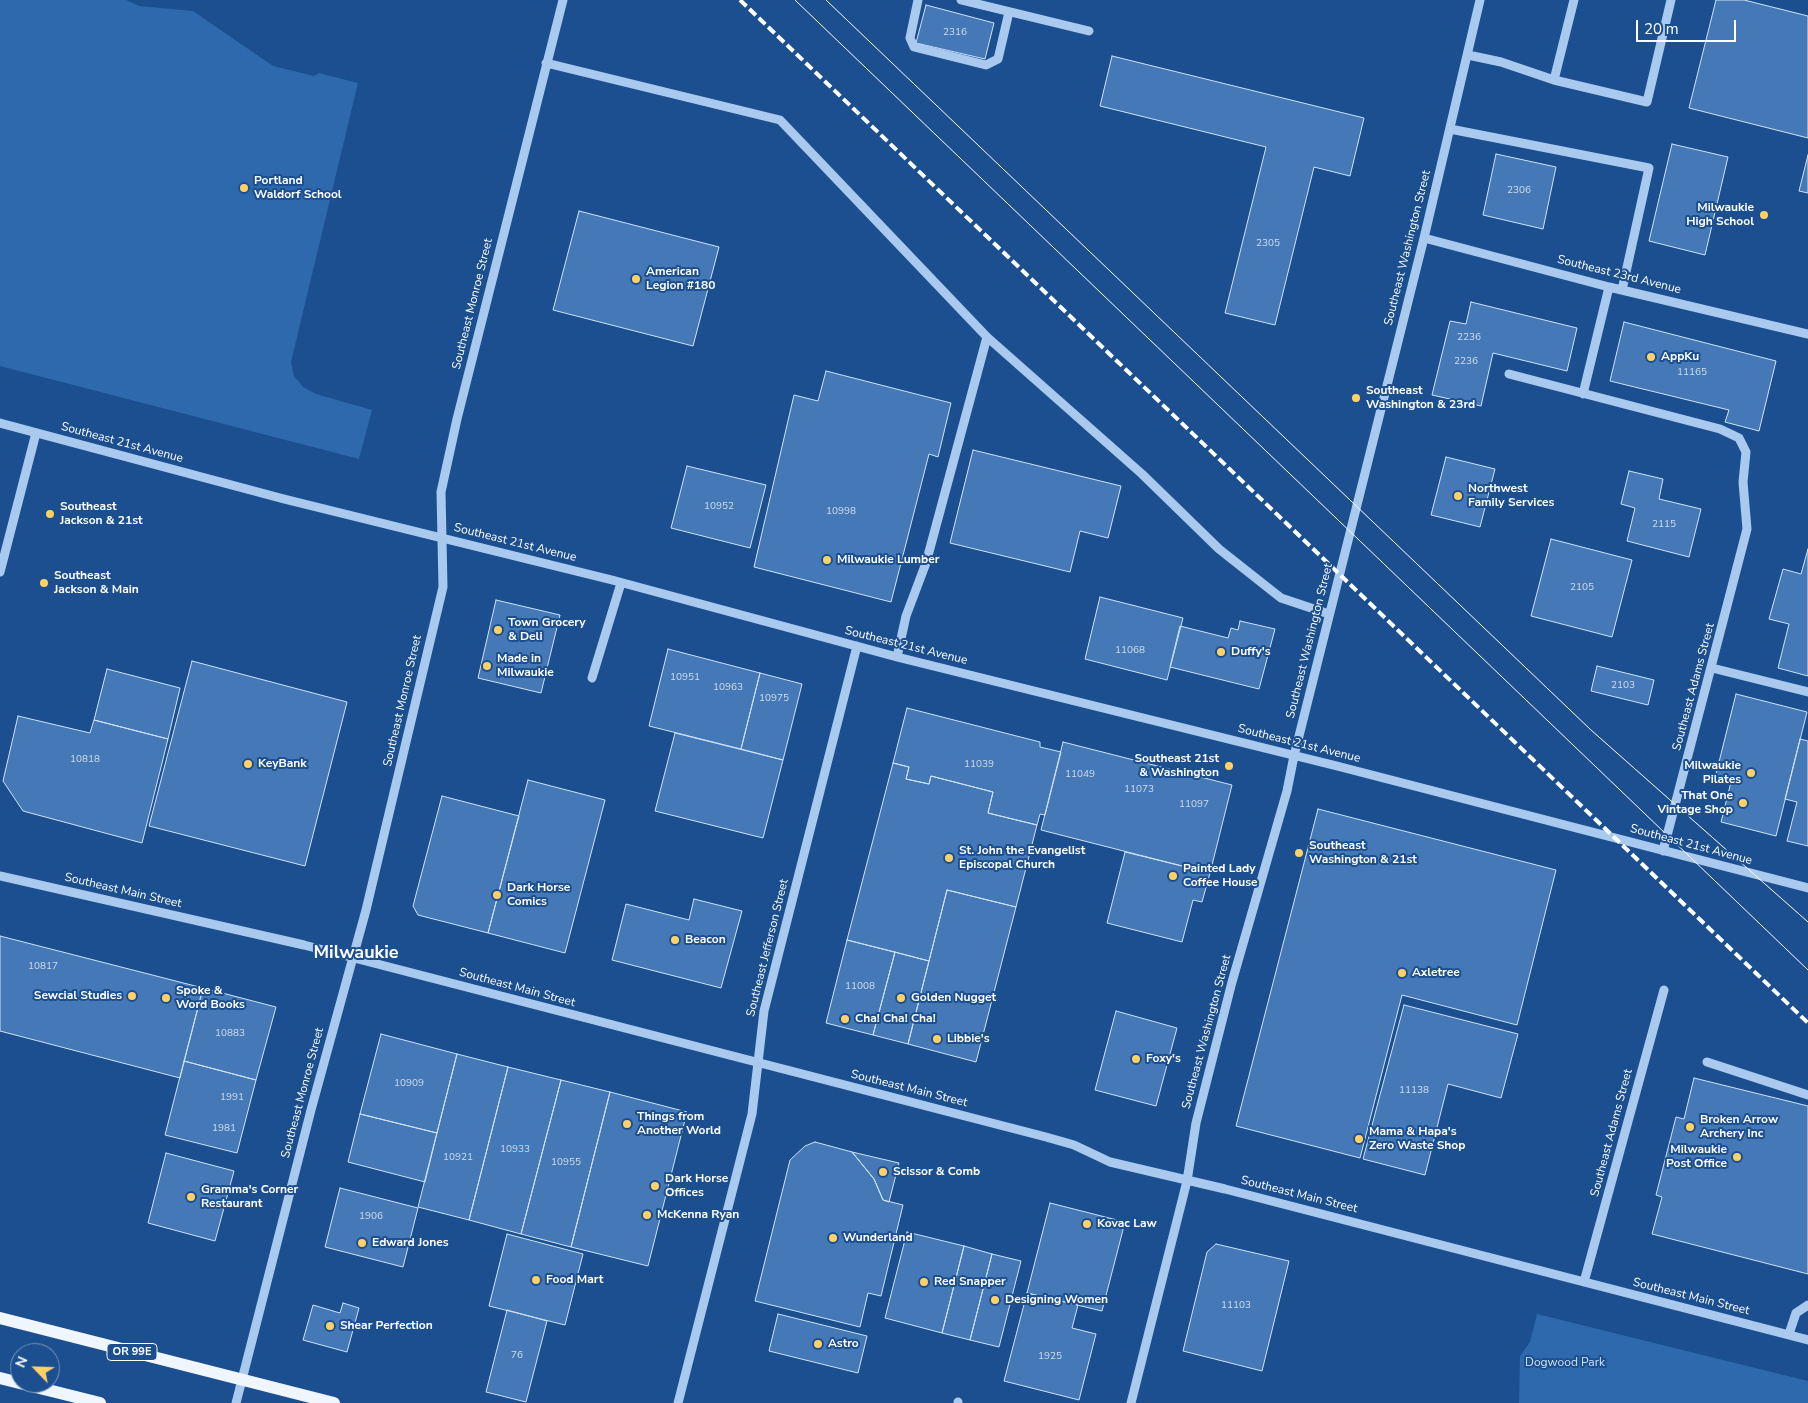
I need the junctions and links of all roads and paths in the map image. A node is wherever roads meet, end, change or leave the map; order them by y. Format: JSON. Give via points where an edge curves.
{"nodes":[{"id":1,"x":563,"y":0,"type":"edge"},
{"id":2,"x":918,"y":0,"type":"edge"},
{"id":3,"x":961,"y":0,"type":"edge"},
{"id":4,"x":1480,"y":0,"type":"edge"},
{"id":5,"x":1574,"y":0,"type":"edge"},
{"id":6,"x":1672,"y":0,"type":"edge"},
{"id":7,"x":1009,"y":12,"type":"junction"},
{"id":8,"x":1089,"y":31,"type":"dead end"},
{"id":9,"x":1468,"y":54,"type":"junction"},
{"id":10,"x":546,"y":64,"type":"junction"},
{"id":11,"x":1554,"y":80,"type":"junction"},
{"id":12,"x":1450,"y":128,"type":"junction"},
{"id":13,"x":1424,"y":238,"type":"junction"},
{"id":14,"x":1609,"y":287,"type":"junction"},
{"id":15,"x":1622,"y":290,"type":"junction"},
{"id":16,"x":1808,"y":334,"type":"edge"},
{"id":17,"x":987,"y":338,"type":"junction"},
{"id":18,"x":1509,"y":374,"type":"dead end"},
{"id":19,"x":1583,"y":394,"type":"junction"},
{"id":20,"x":0,"y":423,"type":"edge"},
{"id":21,"x":36,"y":433,"type":"junction"},
{"id":22,"x":441,"y":538,"type":"junction"},
{"id":23,"x":0,"y":572,"type":"edge"},
{"id":24,"x":621,"y":582,"type":"junction"},
{"id":25,"x":1329,"y":614,"type":"junction"},
{"id":26,"x":857,"y":646,"type":"junction"},
{"id":27,"x":897,"y":657,"type":"junction"},
{"id":28,"x":1712,"y":668,"type":"junction"},
{"id":29,"x":592,"y":678,"type":"dead end"},
{"id":30,"x":1808,"y":692,"type":"edge"},
{"id":31,"x":1294,"y":756,"type":"junction"},
{"id":32,"x":1663,"y":851,"type":"junction"},
{"id":33,"x":0,"y":876,"type":"edge"},
{"id":34,"x":1808,"y":888,"type":"edge"},
{"id":35,"x":352,"y":958,"type":"junction"},
{"id":36,"x":1664,"y":990,"type":"dead end"},
{"id":37,"x":1708,"y":1062,"type":"dead end"},
{"id":38,"x":758,"y":1063,"type":"junction"},
{"id":39,"x":1808,"y":1095,"type":"edge"},
{"id":40,"x":1186,"y":1180,"type":"junction"},
{"id":41,"x":1584,"y":1282,"type":"junction"},
{"id":42,"x":1808,"y":1305,"type":"edge"},
{"id":43,"x":0,"y":1318,"type":"edge"},
{"id":44,"x":1789,"y":1334,"type":"junction"},
{"id":45,"x":1808,"y":1340,"type":"edge"},
{"id":46,"x":0,"y":1378,"type":"edge"},
{"id":47,"x":243,"y":1380,"type":"junction"},
{"id":48,"x":100,"y":1403,"type":"edge"},
{"id":49,"x":236,"y":1403,"type":"edge"},
{"id":50,"x":334,"y":1403,"type":"edge"},
{"id":51,"x":678,"y":1403,"type":"edge"},
{"id":52,"x":1131,"y":1403,"type":"edge"}],
"edges":[{"from":1,"to":10,"type":"street","name":"Southeast Monroe Street"},
{"from":2,"to":7,"type":"street","via":[[910,38],[914,47],[986,65],[998,59]]},
{"from":3,"to":7,"type":"street"},
{"from":4,"to":9,"type":"street","name":"Southeast Washington Street"},
{"from":5,"to":11,"type":"street"},
{"from":6,"to":11,"type":"street","via":[[1646,102]]},
{"from":7,"to":8,"type":"street"},
{"from":9,"to":11,"type":"street"},
{"from":9,"to":12,"type":"street","name":"Southeast Washington Street"},
{"from":10,"to":17,"type":"street","via":[[780,120]]},
{"from":10,"to":22,"type":"street","name":"Southeast Monroe Street","via":[[457,419],[441,492]]},
{"from":12,"to":13,"type":"street","name":"Southeast Washington Street"},
{"from":12,"to":15,"type":"street","via":[[1649,168]]},
{"from":13,"to":14,"type":"street","name":"Southeast 23rd Avenue"},
{"from":13,"to":25,"type":"street","name":"Southeast Washington Street"},
{"from":14,"to":15,"type":"street","name":"Southeast 23rd Avenue"},
{"from":14,"to":19,"type":"street"},
{"from":15,"to":16,"type":"street","name":"Southeast 23rd Avenue"},
{"from":17,"to":25,"type":"street","via":[[1142,474],[1219,550],[1280,598]]},
{"from":17,"to":27,"type":"street"},
{"from":18,"to":19,"type":"street"},
{"from":19,"to":28,"type":"street","name":"Southeast Adams Street","via":[[1720,429],[1739,438],[1746,452],[1743,482],[1748,528]]},
{"from":20,"to":21,"type":"street","name":"Southeast 21st Avenue"},
{"from":21,"to":22,"type":"street","name":"Southeast 21st Avenue"},
{"from":21,"to":23,"type":"street"},
{"from":22,"to":24,"type":"street","name":"Southeast 21st Avenue"},
{"from":22,"to":35,"type":"street","name":"Southeast Monroe Street","via":[[443,588]]},
{"from":24,"to":26,"type":"street","name":"Southeast 21st Avenue"},
{"from":24,"to":29,"type":"street"},
{"from":25,"to":31,"type":"street","name":"Southeast Washington Street"},
{"from":26,"to":27,"type":"street","name":"Southeast 21st Avenue"},
{"from":26,"to":38,"type":"street","name":"Southeast Jefferson Street","via":[[764,1011]]},
{"from":27,"to":31,"type":"street","name":"Southeast 21st Avenue"},
{"from":28,"to":30,"type":"street"},
{"from":28,"to":32,"type":"street","name":"Southeast Adams Street"},
{"from":31,"to":32,"type":"street","name":"Southeast 21st Avenue"},
{"from":31,"to":40,"type":"street","name":"Southeast Washington Street","via":[[1196,1123]]},
{"from":32,"to":34,"type":"street","name":"Southeast 21st Avenue"},
{"from":33,"to":35,"type":"street","name":"Southeast Main Street"},
{"from":35,"to":38,"type":"street","name":"Southeast Main Street"},
{"from":35,"to":47,"type":"street","name":"Southeast Monroe Street"},
{"from":36,"to":41,"type":"street","name":"Southeast Adams Street"},
{"from":37,"to":39,"type":"street"},
{"from":38,"to":40,"type":"street","name":"Southeast Main Street","via":[[1046,1137],[1074,1145],[1110,1162]]},
{"from":38,"to":51,"type":"street","name":"Southeast Jefferson Street","via":[[752,1114]]},
{"from":40,"to":41,"type":"street","name":"Southeast Main Street"},
{"from":40,"to":52,"type":"street","name":"Southeast Washington Street"},
{"from":41,"to":44,"type":"street","name":"Southeast Main Street"},
{"from":42,"to":44,"type":"street","via":[[1796,1313]]},
{"from":43,"to":47,"type":"main road","number":"OR 99E"},
{"from":44,"to":45,"type":"street","name":"Southeast Main Street"},
{"from":46,"to":48,"type":"main road"},
{"from":47,"to":49,"type":"street","name":"Southeast Monroe Street"},
{"from":47,"to":50,"type":"main road","number":"OR 99E"}]}
